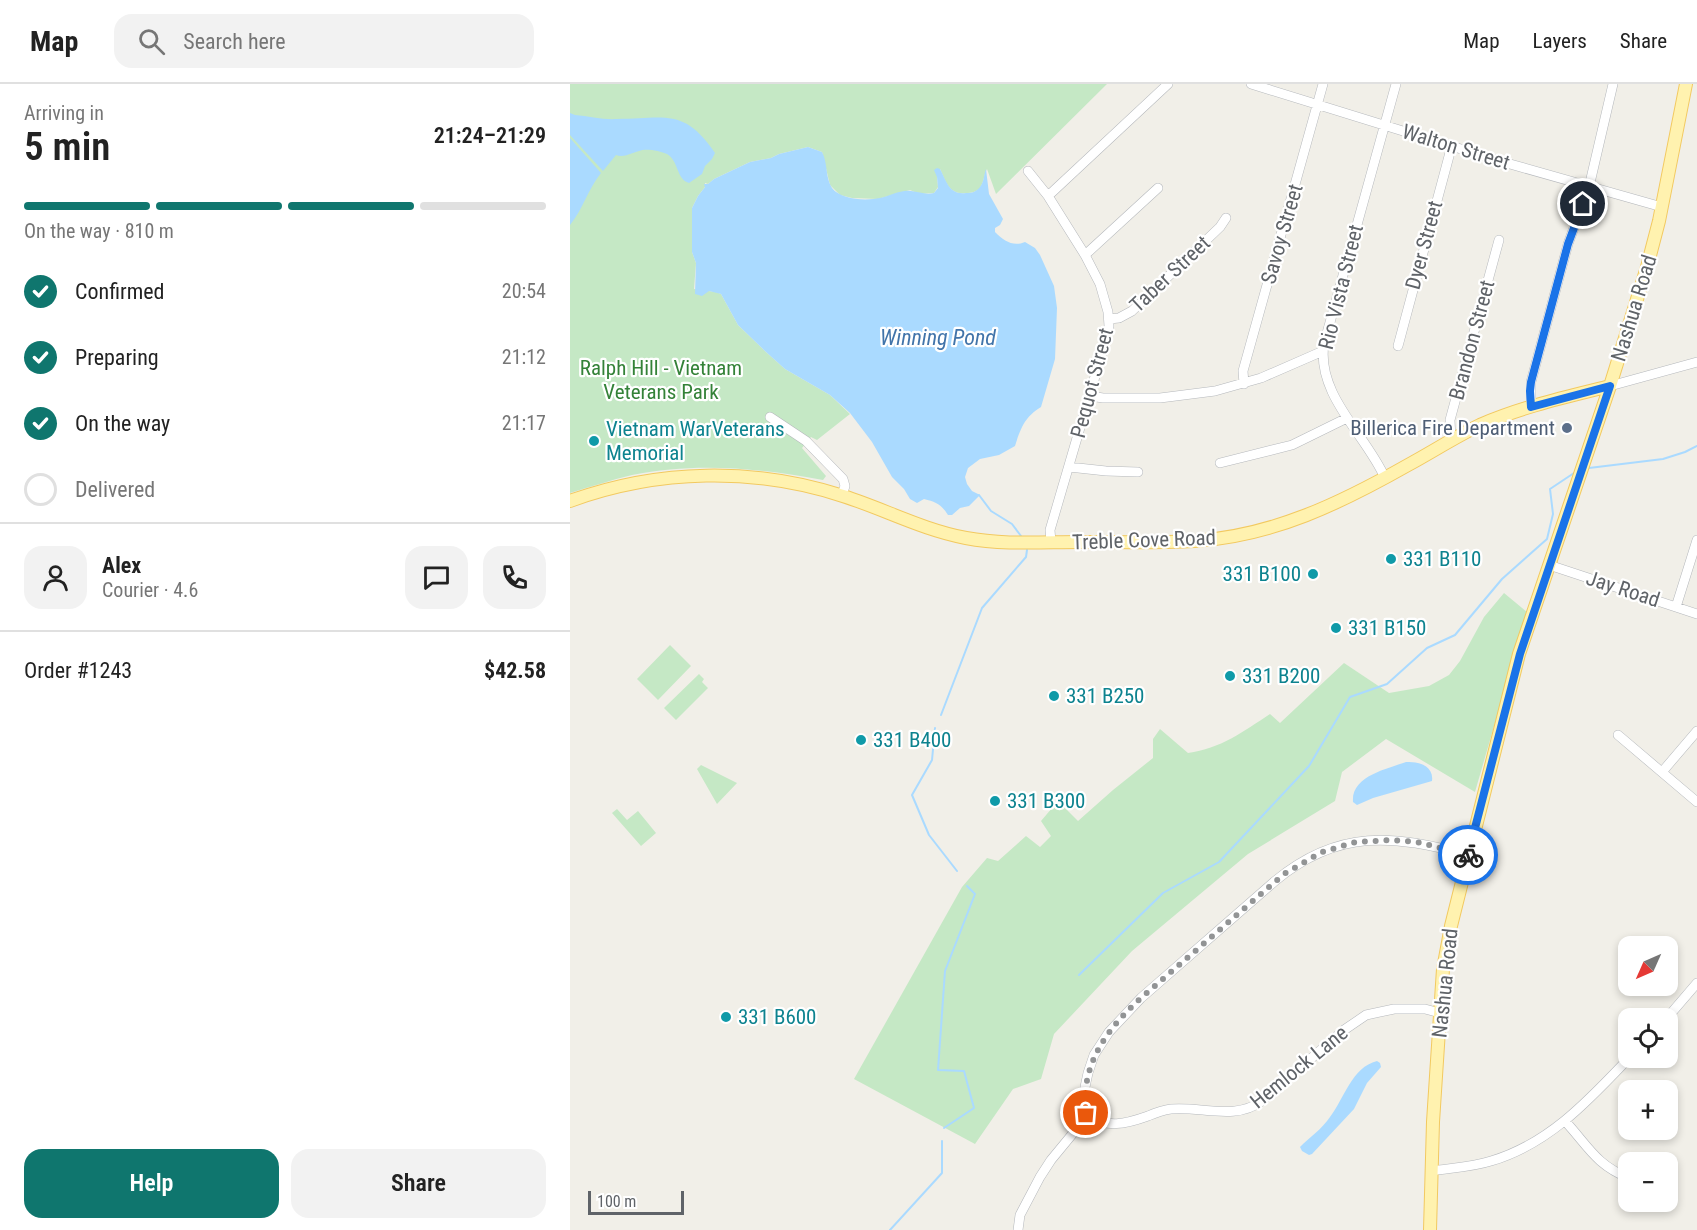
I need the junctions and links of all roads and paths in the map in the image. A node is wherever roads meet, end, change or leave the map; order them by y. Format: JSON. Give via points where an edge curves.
{"nodes":[{"id":1,"x":1168,"y":84,"type":"edge"},
{"id":2,"x":1251,"y":84,"type":"edge"},
{"id":3,"x":1323,"y":84,"type":"edge"},
{"id":4,"x":1396,"y":84,"type":"edge"},
{"id":5,"x":1613,"y":84,"type":"edge"},
{"id":6,"x":1686,"y":84,"type":"edge"},
{"id":7,"x":1317,"y":104,"type":"junction"},
{"id":8,"x":1385,"y":124,"type":"junction"},
{"id":9,"x":1452,"y":145,"type":"junction"},
{"id":10,"x":1028,"y":171,"type":"dead end"},
{"id":11,"x":1589,"y":187,"type":"junction"},
{"id":12,"x":1158,"y":188,"type":"dead end"},
{"id":13,"x":1048,"y":196,"type":"junction"},
{"id":14,"x":1662,"y":207,"type":"junction"},
{"id":15,"x":1226,"y":218,"type":"dead end"},
{"id":16,"x":1498,"y":240,"type":"dead end"},
{"id":17,"x":1085,"y":255,"type":"junction"},
{"id":18,"x":1109,"y":319,"type":"junction"},
{"id":19,"x":1398,"y":346,"type":"dead end"},
{"id":20,"x":1323,"y":351,"type":"junction"},
{"id":21,"x":1697,"y":362,"type":"edge"},
{"id":22,"x":1244,"y":384,"type":"junction"},
{"id":23,"x":1610,"y":386,"type":"junction"},
{"id":24,"x":1576,"y":395,"type":"junction"},
{"id":25,"x":1090,"y":396,"type":"junction"},
{"id":26,"x":1531,"y":407,"type":"junction"},
{"id":27,"x":1599,"y":415,"type":"junction"},
{"id":28,"x":770,"y":417,"type":"dead end"},
{"id":29,"x":1347,"y":418,"type":"junction"},
{"id":30,"x":1451,"y":440,"type":"junction"},
{"id":31,"x":1220,"y":463,"type":"dead end"},
{"id":32,"x":1069,"y":467,"type":"junction"},
{"id":33,"x":1138,"y":472,"type":"dead end"},
{"id":34,"x":1385,"y":478,"type":"junction"},
{"id":35,"x":842,"y":495,"type":"junction"},
{"id":36,"x":570,"y":501,"type":"edge"},
{"id":37,"x":1697,"y":540,"type":"edge"},
{"id":38,"x":1051,"y":542,"type":"junction"},
{"id":39,"x":1549,"y":565,"type":"junction"},
{"id":40,"x":1676,"y":607,"type":"junction"},
{"id":41,"x":1697,"y":614,"type":"edge"},
{"id":42,"x":1697,"y":731,"type":"edge"},
{"id":43,"x":1618,"y":735,"type":"dead end"},
{"id":44,"x":1662,"y":771,"type":"junction"},
{"id":45,"x":1697,"y":802,"type":"edge"},
{"id":46,"x":1468,"y":855,"type":"junction"},
{"id":47,"x":1697,"y":983,"type":"edge"},
{"id":48,"x":1676,"y":1008,"type":"edge"},
{"id":49,"x":1440,"y":1012,"type":"junction"},
{"id":50,"x":1619,"y":1068,"type":"edge"},
{"id":51,"x":1085,"y":1117,"type":"junction"},
{"id":52,"x":1566,"y":1121,"type":"junction"},
{"id":53,"x":1432,"y":1171,"type":"junction"},
{"id":54,"x":1618,"y":1173,"type":"edge"},
{"id":55,"x":1018,"y":1230,"type":"edge"},
{"id":56,"x":1430,"y":1230,"type":"edge"}],
"edges":[{"from":1,"to":13,"type":"street"},
{"from":2,"to":7,"type":"street","name":"Walton Street"},
{"from":3,"to":7,"type":"street","name":"Savoy Street"},
{"from":4,"to":8,"type":"street","name":"Rio Vista Street"},
{"from":5,"to":11,"type":"street"},
{"from":6,"to":14,"type":"main road","name":"Nashua Road"},
{"from":7,"to":8,"type":"street","name":"Walton Street"},
{"from":7,"to":22,"type":"street","name":"Savoy Street","via":[[1243,371]]},
{"from":8,"to":9,"type":"street","name":"Walton Street"},
{"from":8,"to":20,"type":"street","name":"Rio Vista Street"},
{"from":9,"to":11,"type":"street","name":"Walton Street"},
{"from":9,"to":19,"type":"street","name":"Dyer Street"},
{"from":10,"to":13,"type":"street","name":"Pequot Street"},
{"from":11,"to":14,"type":"street","name":"Walton Street"},
{"from":11,"to":26,"type":"street","via":[[1552,300],[1531,382]]},
{"from":12,"to":17,"type":"street"},
{"from":13,"to":17,"type":"street","name":"Pequot Street"},
{"from":14,"to":23,"type":"main road","name":"Nashua Road"},
{"from":15,"to":18,"type":"street","name":"Taber Street","via":[[1132,311]]},
{"from":16,"to":30,"type":"street","name":"Brandon Street","via":[[1450,420]]},
{"from":17,"to":18,"type":"street","name":"Pequot Street","via":[[1103,292]]},
{"from":18,"to":25,"type":"street","name":"Pequot Street"},
{"from":20,"to":22,"type":"street"},
{"from":20,"to":29,"type":"street","name":"Rio Vista Street","via":[[1326,376]]},
{"from":21,"to":23,"type":"street","name":"Treble Cove Road"},
{"from":22,"to":25,"type":"street","via":[[1160,398]]},
{"from":23,"to":24,"type":"main road","name":"Treble Cove Road"},
{"from":23,"to":27,"type":"main road","name":"Nashua Road"},
{"from":24,"to":26,"type":"main road","name":"Treble Cove Road"},
{"from":24,"to":27,"type":"main road","via":[[1589,398]]},
{"from":25,"to":32,"type":"street","name":"Pequot Street"},
{"from":26,"to":30,"type":"main road","name":"Treble Cove Road","via":[[1489,421]]},
{"from":27,"to":39,"type":"main road","name":"Nashua Road"},
{"from":28,"to":35,"type":"street","via":[[806,441],[843,479]]},
{"from":29,"to":31,"type":"street","via":[[1292,445]]},
{"from":29,"to":34,"type":"street","name":"Rio Vista Street"},
{"from":30,"to":34,"type":"main road","name":"Treble Cove Road"},
{"from":32,"to":33,"type":"street"},
{"from":32,"to":38,"type":"street","name":"Pequot Street","via":[[1050,531]]},
{"from":34,"to":38,"type":"main road","name":"Treble Cove Road","via":[[1304,517],[1238,535],[1185,541]]},
{"from":35,"to":36,"type":"main road","name":"Treble Cove Road","via":[[769,479],[695,475],[627,484]]},
{"from":35,"to":38,"type":"main road","name":"Treble Cove Road","via":[[945,534],[993,542]]},
{"from":37,"to":40,"type":"street"},
{"from":39,"to":40,"type":"street","name":"Jay Road"},
{"from":39,"to":46,"type":"main road","name":"Nashua Road","via":[[1520,654]]},
{"from":40,"to":41,"type":"street","name":"Jay Road"},
{"from":42,"to":44,"type":"street"},
{"from":43,"to":44,"type":"street"},
{"from":44,"to":45,"type":"street"},
{"from":46,"to":49,"type":"main road","name":"Nashua Road","via":[[1445,955]]},
{"from":46,"to":51,"type":"street","via":[[1417,842],[1380,840],[1332,848],[1293,867],[1118,1020],[1092,1061],[1085,1087]]},
{"from":47,"to":48,"type":"street"},
{"from":49,"to":51,"type":"street","name":"Hemlock Lane","via":[[1394,1009],[1366,1016],[1344,1030],[1253,1108],[1169,1109],[1118,1125]]},
{"from":49,"to":53,"type":"main road","name":"Nashua Road"},
{"from":50,"to":52,"type":"street"},
{"from":51,"to":55,"type":"street","via":[[1040,1177],[1020,1215]]},
{"from":52,"to":53,"type":"street","via":[[1521,1149],[1492,1160]]},
{"from":52,"to":54,"type":"street","via":[[1599,1161]]},
{"from":53,"to":56,"type":"main road","name":"Nashua Road"}]}
